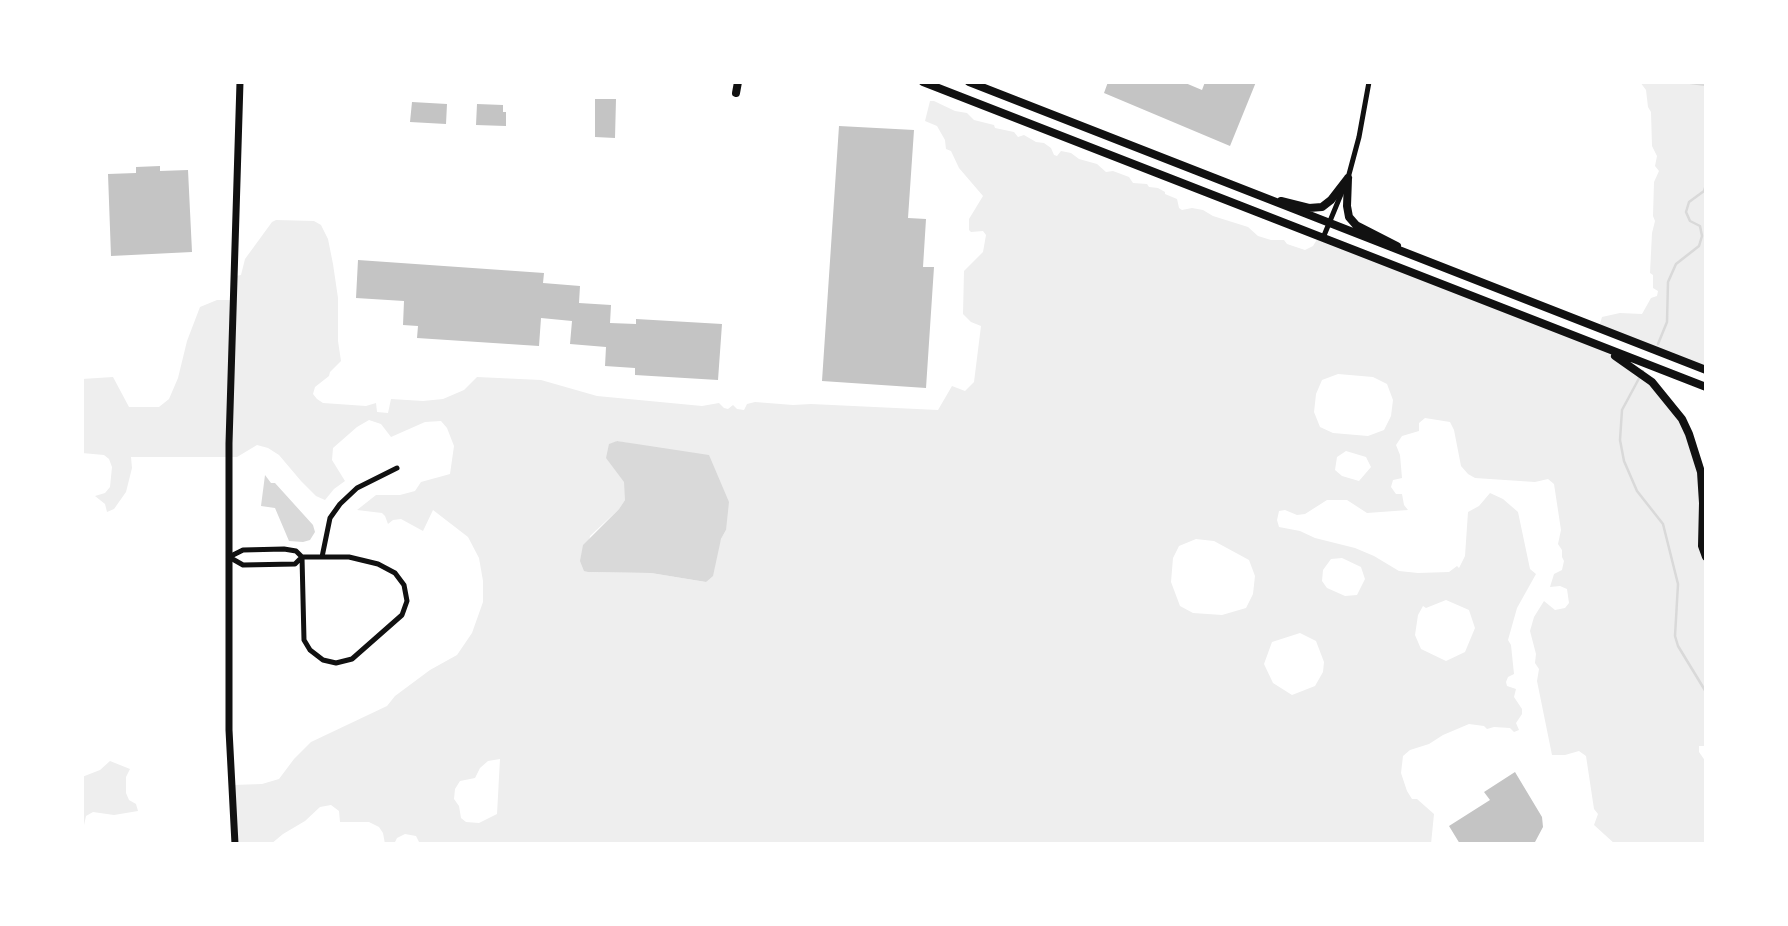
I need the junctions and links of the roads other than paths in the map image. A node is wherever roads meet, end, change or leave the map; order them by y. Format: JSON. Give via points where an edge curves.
{"nodes":[{"id":1,"x":240,"y":82,"type":"edge"},
{"id":2,"x":738,"y":82,"type":"edge"},
{"id":3,"x":923,"y":82,"type":"edge"},
{"id":4,"x":969,"y":82,"type":"edge"},
{"id":5,"x":1369,"y":82,"type":"edge"},
{"id":6,"x":736,"y":93,"type":"dead end"},
{"id":7,"x":1348,"y":178,"type":"junction"},
{"id":8,"x":1255,"y":195,"type":"junction"},
{"id":9,"x":1329,"y":225,"type":"junction"},
{"id":10,"x":1323,"y":238,"type":"junction"},
{"id":11,"x":1444,"y":270,"type":"junction"},
{"id":12,"x":1586,"y":340,"type":"junction"},
{"id":13,"x":1706,"y":370,"type":"edge"},
{"id":14,"x":1706,"y":387,"type":"edge"},
{"id":15,"x":397,"y":468,"type":"dead end"},
{"id":16,"x":229,"y":557,"type":"junction"},
{"id":17,"x":302,"y":557,"type":"junction"},
{"id":18,"x":321,"y":557,"type":"junction"},
{"id":19,"x":1706,"y":557,"type":"edge"},
{"id":20,"x":235,"y":844,"type":"edge"}],
"edges":[{"from":1,"to":16,"type":"main road"},
{"from":2,"to":6,"type":"main road"},
{"from":3,"to":10,"type":"main road"},
{"from":4,"to":8,"type":"main road"},
{"from":5,"to":7,"type":"street"},
{"from":7,"to":8,"type":"main road","via":[[1322,207]]},
{"from":7,"to":9,"type":"street"},
{"from":7,"to":11,"type":"main road","via":[[1347,206],[1356,225]]},
{"from":8,"to":9,"type":"main road"},
{"from":9,"to":10,"type":"street"},
{"from":9,"to":11,"type":"main road"},
{"from":10,"to":12,"type":"main road"},
{"from":11,"to":13,"type":"main road"},
{"from":12,"to":14,"type":"main road"},
{"from":12,"to":19,"type":"main road","via":[[1639,371],[1682,419],[1696,451]]},
{"from":15,"to":18,"type":"street","via":[[357,488],[340,504],[330,518]]},
{"from":16,"to":17,"type":"street","via":[[243,551],[284,549]]},
{"from":16,"to":17,"type":"street","via":[[243,565],[295,564]]},
{"from":16,"to":20,"type":"main road","via":[[229,730]]},
{"from":17,"to":18,"type":"street"},
{"from":17,"to":18,"type":"street","via":[[304,640],[323,660],[342,663],[352,660],[402,615],[406,593],[399,577],[386,567],[349,557]]}]}
